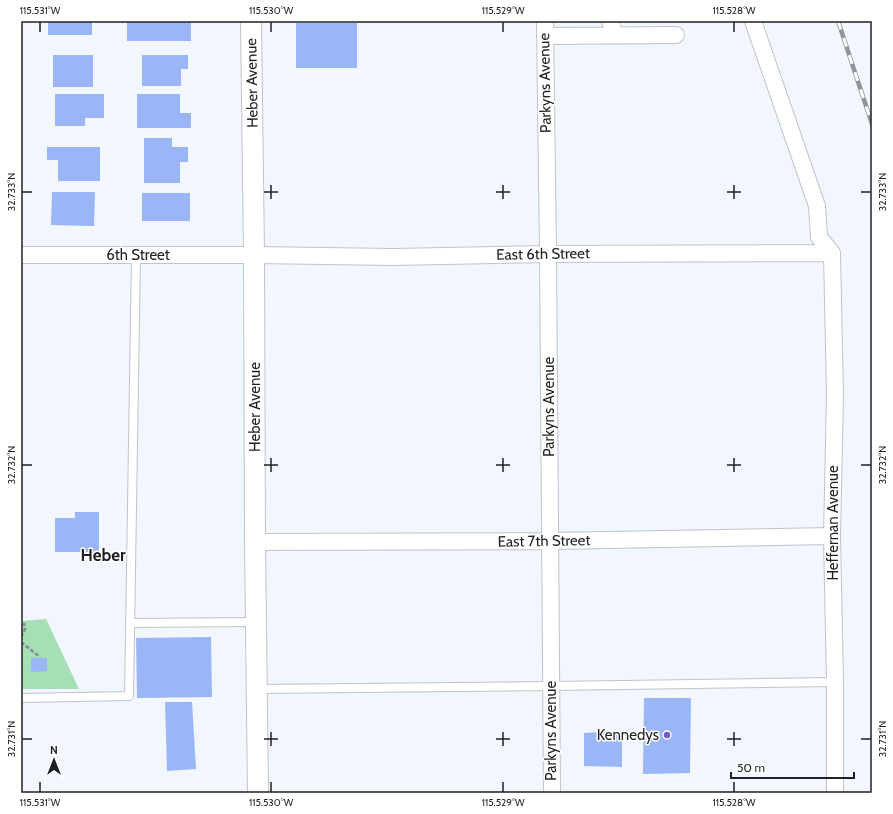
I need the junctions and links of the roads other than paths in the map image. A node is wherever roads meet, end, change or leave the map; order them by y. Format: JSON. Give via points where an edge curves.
{"nodes":[{"id":1,"x":251,"y":21,"type":"edge"},
{"id":2,"x":753,"y":21,"type":"edge"},
{"id":3,"x":545,"y":28,"type":"edge"},
{"id":4,"x":613,"y":28,"type":"edge"},
{"id":5,"x":676,"y":36,"type":"dead end"},
{"id":6,"x":832,"y":253,"type":"junction"},
{"id":7,"x":548,"y":254,"type":"junction"},
{"id":8,"x":21,"y":255,"type":"edge"},
{"id":9,"x":136,"y":255,"type":"junction"},
{"id":10,"x":254,"y":255,"type":"junction"},
{"id":11,"x":832,"y":536,"type":"junction"},
{"id":12,"x":550,"y":541,"type":"junction"},
{"id":13,"x":255,"y":542,"type":"junction"},
{"id":14,"x":256,"y":622,"type":"junction"},
{"id":15,"x":130,"y":623,"type":"junction"},
{"id":16,"x":836,"y":682,"type":"junction"},
{"id":17,"x":551,"y":686,"type":"junction"},
{"id":18,"x":256,"y":688,"type":"junction"},
{"id":19,"x":21,"y":698,"type":"edge"},
{"id":20,"x":258,"y":793,"type":"edge"},
{"id":21,"x":552,"y":793,"type":"edge"},
{"id":22,"x":835,"y":793,"type":"edge"}],
"edges":[{"from":1,"to":10,"type":"street","name":"Heber Avenue"},
{"from":2,"to":6,"type":"street","via":[[816,206],[819,237]]},
{"from":3,"to":4,"type":"street"},
{"from":3,"to":7,"type":"street","name":"Parkyns Avenue"},
{"from":4,"to":5,"type":"street"},
{"from":6,"to":7,"type":"street","name":"East 6th Street"},
{"from":6,"to":11,"type":"street","name":"Heffernan Avenue"},
{"from":7,"to":10,"type":"street","name":"East 6th Street","via":[[393,257]]},
{"from":7,"to":12,"type":"street","name":"Parkyns Avenue"},
{"from":8,"to":9,"type":"street","name":"6th Street"},
{"from":9,"to":10,"type":"street","name":"6th Street"},
{"from":9,"to":15,"type":"lane"},
{"from":10,"to":13,"type":"street","name":"Heber Avenue"},
{"from":11,"to":12,"type":"street","name":"East 7th Street"},
{"from":11,"to":16,"type":"street","name":"Heffernan Avenue"},
{"from":12,"to":13,"type":"street","name":"East 7th Street"},
{"from":12,"to":17,"type":"street","name":"Parkyns Avenue"},
{"from":13,"to":14,"type":"street","name":"Heber Avenue"},
{"from":14,"to":15,"type":"lane"},
{"from":14,"to":18,"type":"street","name":"Heber Avenue"},
{"from":15,"to":19,"type":"lane","via":[[129,696]]},
{"from":16,"to":17,"type":"lane"},
{"from":16,"to":22,"type":"street","name":"Heffernan Avenue"},
{"from":17,"to":18,"type":"lane"},
{"from":17,"to":21,"type":"street","name":"Parkyns Avenue"},
{"from":18,"to":20,"type":"street","name":"Heber Avenue"}]}
